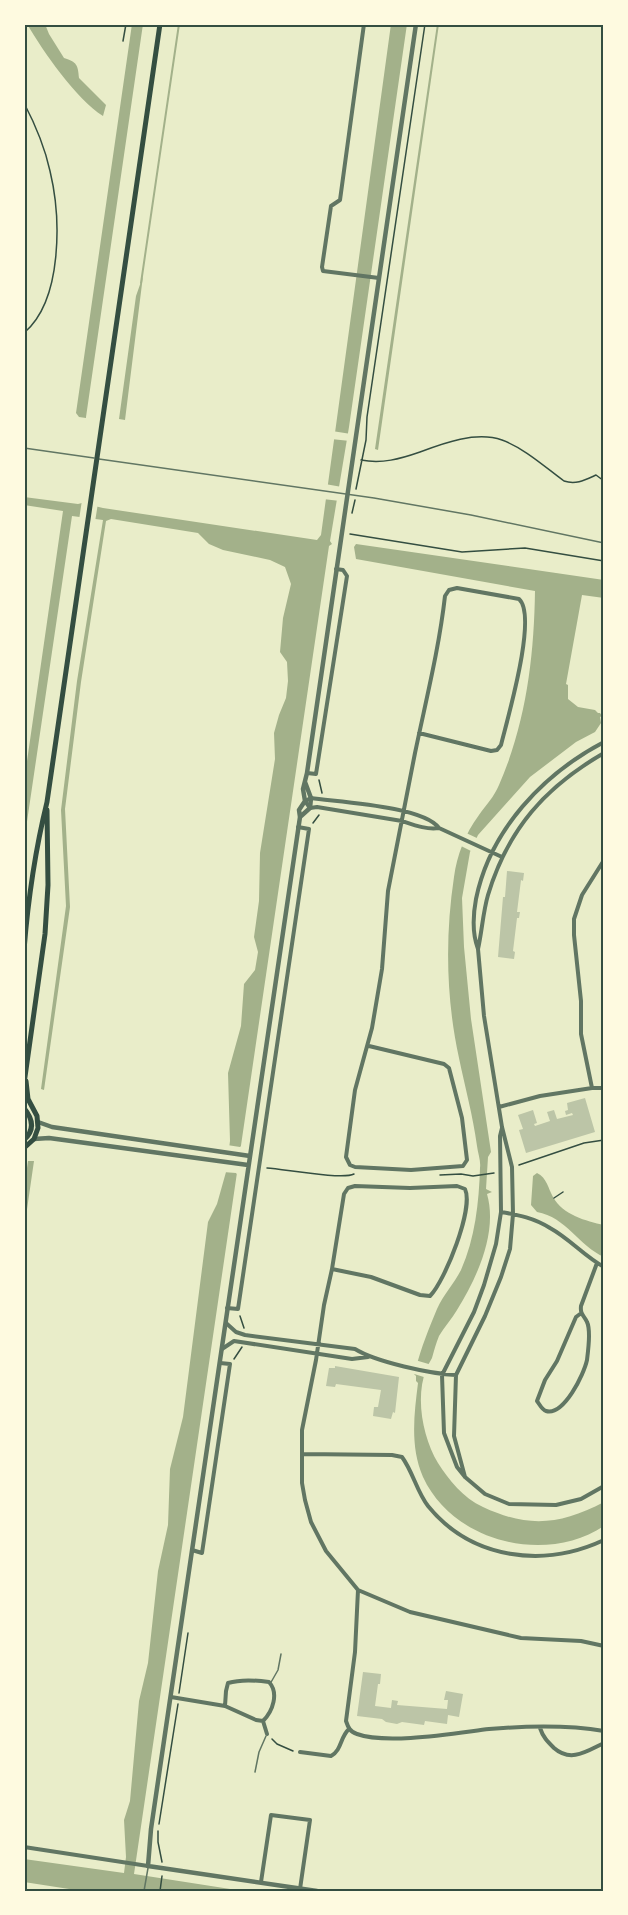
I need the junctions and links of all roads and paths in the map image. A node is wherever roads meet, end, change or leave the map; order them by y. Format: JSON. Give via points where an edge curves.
{"nodes":[{"id":1,"x":126,"y":24,"type":"edge"},
{"id":2,"x":160,"y":24,"type":"edge"},
{"id":3,"x":364,"y":24,"type":"edge"},
{"id":4,"x":416,"y":24,"type":"edge"},
{"id":5,"x":425,"y":24,"type":"edge"},
{"id":6,"x":123,"y":41,"type":"dead end"},
{"id":7,"x":24,"y":103,"type":"edge"},
{"id":8,"x":376,"y":277,"type":"junction"},
{"id":9,"x":24,"y":333,"type":"edge"},
{"id":10,"x":24,"y":448,"type":"edge"},
{"id":11,"x":604,"y":481,"type":"edge"},
{"id":12,"x":349,"y":534,"type":"dead end"},
{"id":13,"x":604,"y":543,"type":"edge"},
{"id":14,"x":604,"y":561,"type":"edge"},
{"id":15,"x":336,"y":569,"type":"junction"},
{"id":16,"x":420,"y":733,"type":"junction"},
{"id":17,"x":604,"y":742,"type":"edge"},
{"id":18,"x":604,"y":753,"type":"edge"},
{"id":19,"x":307,"y":773,"type":"junction"},
{"id":20,"x":308,"y":800,"type":"junction"},
{"id":21,"x":46,"y":802,"type":"junction"},
{"id":22,"x":310,"y":808,"type":"junction"},
{"id":23,"x":404,"y":812,"type":"junction"},
{"id":24,"x":300,"y":817,"type":"junction"},
{"id":25,"x":402,"y":821,"type":"junction"},
{"id":26,"x":298,"y":827,"type":"junction"},
{"id":27,"x":439,"y":828,"type":"junction"},
{"id":28,"x":492,"y":852,"type":"junction"},
{"id":29,"x":502,"y":857,"type":"junction"},
{"id":30,"x":604,"y":860,"type":"edge"},
{"id":31,"x":478,"y":949,"type":"junction"},
{"id":32,"x":24,"y":950,"type":"edge"},
{"id":33,"x":369,"y":1046,"type":"junction"},
{"id":34,"x":25,"y":1081,"type":"edge"},
{"id":35,"x":592,"y":1088,"type":"junction"},
{"id":36,"x":604,"y":1088,"type":"edge"},
{"id":37,"x":27,"y":1106,"type":"edge"},
{"id":38,"x":499,"y":1107,"type":"junction"},
{"id":39,"x":30,"y":1119,"type":"junction"},
{"id":40,"x":38,"y":1122,"type":"junction"},
{"id":41,"x":502,"y":1127,"type":"junction"},
{"id":42,"x":34,"y":1139,"type":"junction"},
{"id":43,"x":24,"y":1140,"type":"edge"},
{"id":44,"x":604,"y":1140,"type":"edge"},
{"id":45,"x":24,"y":1148,"type":"edge"},
{"id":46,"x":247,"y":1156,"type":"junction"},
{"id":47,"x":245,"y":1165,"type":"junction"},
{"id":48,"x":259,"y":1167,"type":"junction"},
{"id":49,"x":512,"y":1167,"type":"junction"},
{"id":50,"x":501,"y":1171,"type":"junction"},
{"id":51,"x":350,"y":1176,"type":"dead end"},
{"id":52,"x":473,"y":1176,"type":"dead end"},
{"id":53,"x":563,"y":1192,"type":"dead end"},
{"id":54,"x":554,"y":1198,"type":"dead end"},
{"id":55,"x":501,"y":1212,"type":"junction"},
{"id":56,"x":513,"y":1214,"type":"junction"},
{"id":57,"x":597,"y":1263,"type":"junction"},
{"id":58,"x":604,"y":1267,"type":"edge"},
{"id":59,"x":332,"y":1269,"type":"junction"},
{"id":60,"x":227,"y":1308,"type":"junction"},
{"id":61,"x":580,"y":1314,"type":"junction"},
{"id":62,"x":225,"y":1323,"type":"junction"},
{"id":63,"x":318,"y":1345,"type":"junction"},
{"id":64,"x":222,"y":1349,"type":"junction"},
{"id":65,"x":317,"y":1354,"type":"junction"},
{"id":66,"x":368,"y":1357,"type":"junction"},
{"id":67,"x":220,"y":1363,"type":"junction"},
{"id":68,"x":442,"y":1375,"type":"junction"},
{"id":69,"x":456,"y":1375,"type":"junction"},
{"id":70,"x":302,"y":1454,"type":"junction"},
{"id":71,"x":465,"y":1477,"type":"junction"},
{"id":72,"x":604,"y":1486,"type":"edge"},
{"id":73,"x":604,"y":1540,"type":"edge"},
{"id":74,"x":191,"y":1550,"type":"junction"},
{"id":75,"x":358,"y":1590,"type":"junction"},
{"id":76,"x":187,"y":1627,"type":"dead end"},
{"id":77,"x":604,"y":1646,"type":"edge"},
{"id":78,"x":281,"y":1654,"type":"dead end"},
{"id":79,"x":270,"y":1684,"type":"junction"},
{"id":80,"x":171,"y":1697,"type":"junction"},
{"id":81,"x":179,"y":1698,"type":"junction"},
{"id":82,"x":225,"y":1706,"type":"junction"},
{"id":83,"x":263,"y":1720,"type":"junction"},
{"id":84,"x":540,"y":1728,"type":"junction"},
{"id":85,"x":349,"y":1729,"type":"junction"},
{"id":86,"x":604,"y":1731,"type":"edge"},
{"id":87,"x":267,"y":1734,"type":"junction"},
{"id":88,"x":604,"y":1743,"type":"edge"},
{"id":89,"x":300,"y":1752,"type":"joint"},
{"id":90,"x":255,"y":1772,"type":"dead end"},
{"id":91,"x":24,"y":1847,"type":"edge"},
{"id":92,"x":148,"y":1868,"type":"junction"},
{"id":93,"x":163,"y":1871,"type":"junction"},
{"id":94,"x":261,"y":1882,"type":"junction"},
{"id":95,"x":300,"y":1888,"type":"junction"},
{"id":96,"x":144,"y":1891,"type":"edge"},
{"id":97,"x":160,"y":1891,"type":"edge"},
{"id":98,"x":317,"y":1891,"type":"edge"}],
"edges":[{"from":1,"to":6,"type":"path"},
{"from":2,"to":21,"type":"main road"},
{"from":3,"to":8,"type":"street","via":[[340,200],[331,206],[322,267],[323,271]]},
{"from":4,"to":8,"type":"street"},
{"from":5,"to":11,"type":"path","via":[[361,460],[399,459],[456,441],[492,438],[524,452],[564,481],[580,482],[596,476]]},
{"from":7,"to":9,"type":"path","via":[[51,172],[56,219],[55,265],[47,300]]},
{"from":8,"to":15,"type":"street"},
{"from":10,"to":13,"type":"lane","via":[[374,498]]},
{"from":12,"to":14,"type":"path","via":[[462,552],[525,548]]},
{"from":15,"to":19,"type":"street"},
{"from":15,"to":19,"type":"street","via":[[347,576],[316,774]]},
{"from":16,"to":16,"type":"street","via":[[492,751],[501,745],[520,666],[522,602],[514,597],[449,590]]},
{"from":16,"to":23,"type":"street"},
{"from":17,"to":28,"type":"street","via":[[539,788],[508,825]]},
{"from":18,"to":29,"type":"street","via":[[542,799]]},
{"from":19,"to":20,"type":"street"},
{"from":20,"to":22,"type":"street"},
{"from":20,"to":23,"type":"street"},
{"from":20,"to":24,"type":"street","via":[[299,810]]},
{"from":21,"to":32,"type":"main road","via":[[37,842]]},
{"from":21,"to":34,"type":"main road","via":[[45,934]]},
{"from":22,"to":24,"type":"street"},
{"from":22,"to":25,"type":"street"},
{"from":23,"to":25,"type":"street"},
{"from":23,"to":27,"type":"street","via":[[420,815]]},
{"from":24,"to":26,"type":"street"},
{"from":25,"to":27,"type":"street"},
{"from":25,"to":33,"type":"street","via":[[388,891],[381,981]]},
{"from":26,"to":46,"type":"street"},
{"from":26,"to":48,"type":"street","via":[[309,829]]},
{"from":27,"to":28,"type":"street"},
{"from":28,"to":29,"type":"street"},
{"from":28,"to":31,"type":"street","via":[[476,903],[474,938]]},
{"from":29,"to":31,"type":"street","via":[[488,896]]},
{"from":30,"to":35,"type":"street","via":[[582,895],[574,919],[581,1034]]},
{"from":31,"to":38,"type":"street","via":[[483,1016]]},
{"from":33,"to":33,"type":"street","via":[[449,1068],[462,1118],[467,1160],[463,1166],[411,1170],[350,1165],[346,1157],[355,1090]]},
{"from":34,"to":37,"type":"main road"},
{"from":35,"to":36,"type":"street"},
{"from":35,"to":38,"type":"street"},
{"from":37,"to":39,"type":"main road"},
{"from":37,"to":40,"type":"main road"},
{"from":38,"to":41,"type":"street"},
{"from":39,"to":40,"type":"main road"},
{"from":39,"to":43,"type":"main road","via":[[32,1129]]},
{"from":40,"to":42,"type":"main road"},
{"from":40,"to":46,"type":"street"},
{"from":41,"to":49,"type":"street"},
{"from":41,"to":50,"type":"street"},
{"from":42,"to":45,"type":"main road"},
{"from":42,"to":47,"type":"street"},
{"from":44,"to":49,"type":"path"},
{"from":46,"to":47,"type":"street"},
{"from":47,"to":60,"type":"street"},
{"from":48,"to":51,"type":"path"},
{"from":48,"to":60,"type":"street","via":[[238,1309]]},
{"from":49,"to":56,"type":"street"},
{"from":50,"to":52,"type":"path"},
{"from":50,"to":55,"type":"street"},
{"from":53,"to":54,"type":"path"},
{"from":55,"to":56,"type":"street"},
{"from":55,"to":68,"type":"street","via":[[484,1285]]},
{"from":56,"to":57,"type":"street","via":[[550,1227]]},
{"from":56,"to":69,"type":"street","via":[[510,1249],[501,1277]]},
{"from":57,"to":58,"type":"street"},
{"from":57,"to":61,"type":"street"},
{"from":59,"to":59,"type":"street","via":[[430,1296],[452,1256],[462,1226],[468,1197],[465,1189],[348,1188]]},
{"from":59,"to":63,"type":"street"},
{"from":60,"to":62,"type":"street"},
{"from":61,"to":61,"type":"street","via":[[587,1323],[589,1337],[582,1375],[563,1405],[547,1412],[537,1401],[539,1393]]},
{"from":62,"to":63,"type":"street","via":[[245,1335]]},
{"from":62,"to":64,"type":"street"},
{"from":63,"to":65,"type":"street"},
{"from":63,"to":66,"type":"street","via":[[355,1349]]},
{"from":64,"to":65,"type":"street","via":[[234,1341]]},
{"from":64,"to":67,"type":"street"},
{"from":65,"to":66,"type":"street"},
{"from":65,"to":70,"type":"street","via":[[302,1430]]},
{"from":66,"to":68,"type":"street"},
{"from":67,"to":74,"type":"street"},
{"from":67,"to":74,"type":"street","via":[[230,1364],[202,1553]]},
{"from":68,"to":69,"type":"street"},
{"from":68,"to":71,"type":"street","via":[[444,1433]]},
{"from":69,"to":71,"type":"street","via":[[454,1436]]},
{"from":70,"to":73,"type":"street","via":[[402,1457],[427,1505],[441,1520],[470,1540],[500,1552],[529,1556],[576,1551]]},
{"from":70,"to":75,"type":"street","via":[[302,1483],[311,1522],[326,1551]]},
{"from":71,"to":72,"type":"street","via":[[485,1494],[509,1504],[556,1506],[581,1499]]},
{"from":74,"to":80,"type":"street"},
{"from":75,"to":77,"type":"street","via":[[410,1612],[495,1633]]},
{"from":75,"to":85,"type":"street","via":[[346,1716]]},
{"from":76,"to":81,"type":"path"},
{"from":78,"to":79,"type":"lane","via":[[278,1671]]},
{"from":79,"to":82,"type":"street","via":[[238,1680],[228,1683]]},
{"from":79,"to":83,"type":"street","via":[[274,1697],[270,1713]]},
{"from":80,"to":81,"type":"street"},
{"from":80,"to":92,"type":"street"},
{"from":81,"to":82,"type":"street"},
{"from":81,"to":93,"type":"path","via":[[158,1842]]},
{"from":82,"to":83,"type":"street"},
{"from":83,"to":87,"type":"street"},
{"from":84,"to":85,"type":"street","via":[[385,1738],[356,1734]]},
{"from":84,"to":86,"type":"street"},
{"from":84,"to":88,"type":"street","via":[[542,1736],[566,1755]]},
{"from":85,"to":89,"type":"street","via":[[339,1750],[331,1756]]},
{"from":87,"to":89,"type":"path","via":[[277,1744]]},
{"from":87,"to":90,"type":"lane"},
{"from":91,"to":92,"type":"street"},
{"from":92,"to":93,"type":"street"},
{"from":92,"to":96,"type":"lane"},
{"from":93,"to":94,"type":"street"},
{"from":93,"to":97,"type":"path"},
{"from":94,"to":95,"type":"street"},
{"from":94,"to":95,"type":"street","via":[[271,1815],[310,1820]]},
{"from":95,"to":98,"type":"street"}]}
